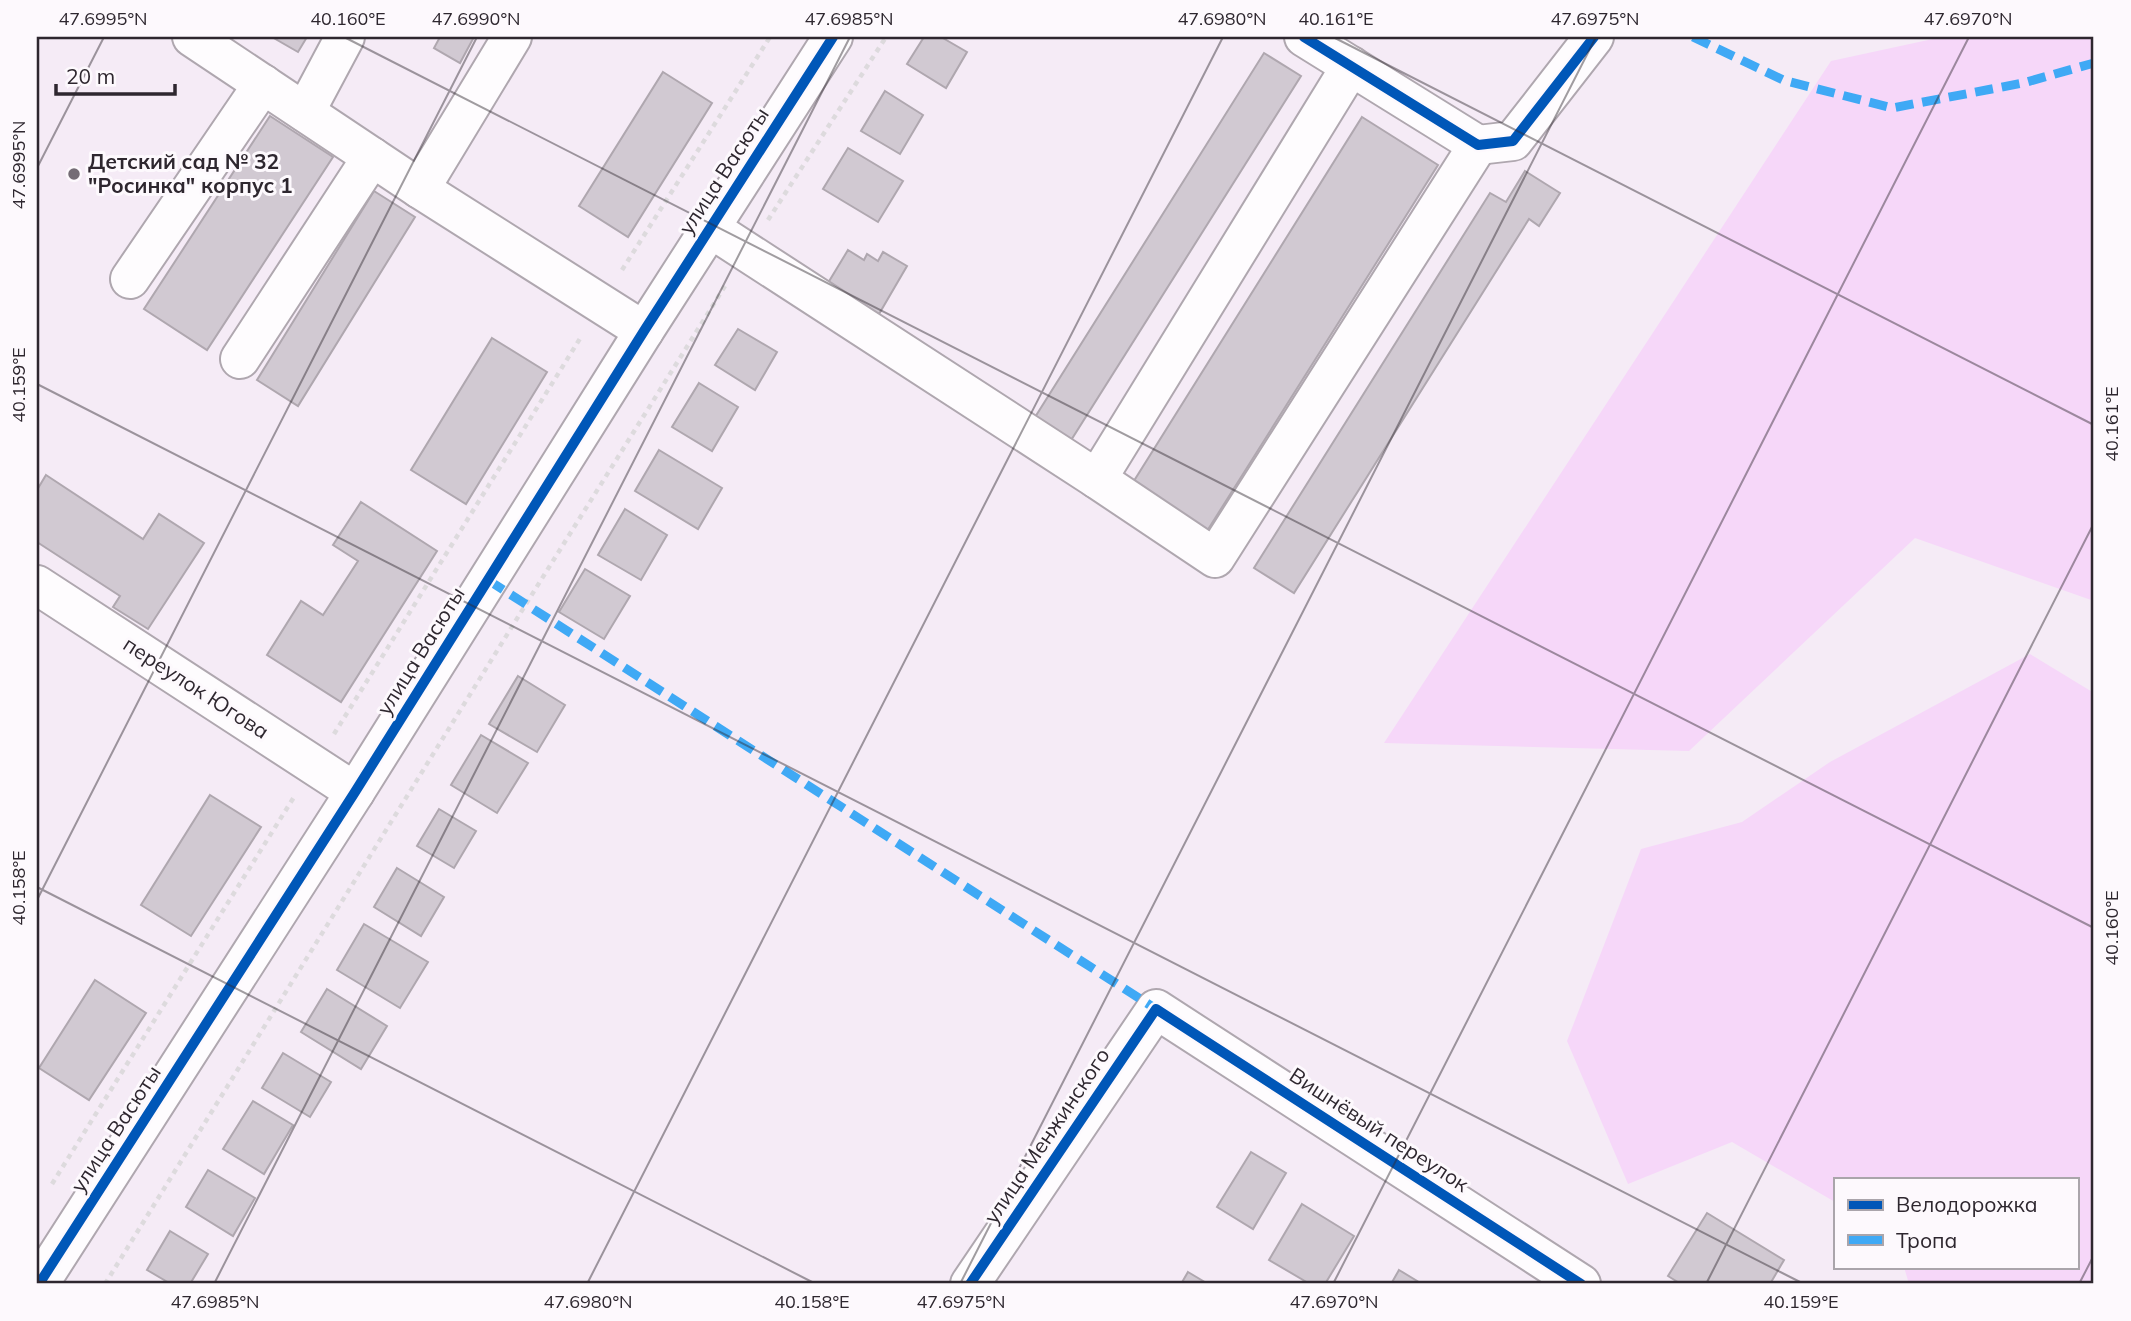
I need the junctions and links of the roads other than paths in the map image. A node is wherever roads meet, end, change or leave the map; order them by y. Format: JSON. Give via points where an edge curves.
{"nodes":[{"id":1,"x":192,"y":37,"type":"edge"},
{"id":2,"x":345,"y":37,"type":"edge"},
{"id":3,"x":512,"y":37,"type":"edge"},
{"id":4,"x":833,"y":37,"type":"edge"},
{"id":5,"x":1304,"y":37,"type":"edge"},
{"id":6,"x":1594,"y":37,"type":"edge"},
{"id":7,"x":1351,"y":66,"type":"junction"},
{"id":8,"x":263,"y":84,"type":"junction"},
{"id":9,"x":305,"y":112,"type":"junction"},
{"id":10,"x":1496,"y":143,"type":"junction"},
{"id":11,"x":372,"y":157,"type":"junction"},
{"id":12,"x":420,"y":189,"type":"junction"},
{"id":13,"x":710,"y":228,"type":"junction"},
{"id":14,"x":130,"y":279,"type":"dead end"},
{"id":15,"x":644,"y":331,"type":"junction"},
{"id":16,"x":240,"y":359,"type":"dead end"},
{"id":17,"x":1097,"y":479,"type":"junction"},
{"id":18,"x":37,"y":585,"type":"edge"},
{"id":19,"x":355,"y":792,"type":"junction"},
{"id":20,"x":1156,"y":1009,"type":"joint"},
{"id":21,"x":39,"y":1284,"type":"edge"},
{"id":22,"x":970,"y":1284,"type":"edge"},
{"id":23,"x":1581,"y":1284,"type":"edge"}],
"edges":[{"from":1,"to":8,"type":"street"},
{"from":2,"to":9,"type":"street"},
{"from":3,"to":12,"type":"street"},
{"from":4,"to":13,"type":"street","name":"улица Васюты"},
{"from":5,"to":7,"type":"street"},
{"from":6,"to":10,"type":"street"},
{"from":7,"to":10,"type":"street"},
{"from":7,"to":17,"type":"street"},
{"from":8,"to":9,"type":"street"},
{"from":8,"to":14,"type":"street"},
{"from":9,"to":11,"type":"street"},
{"from":10,"to":17,"type":"street","via":[[1215,558]]},
{"from":11,"to":12,"type":"street"},
{"from":11,"to":16,"type":"street"},
{"from":12,"to":15,"type":"street"},
{"from":13,"to":15,"type":"street","name":"улица Васюты"},
{"from":13,"to":17,"type":"street"},
{"from":15,"to":19,"type":"street","name":"улица Васюты"},
{"from":18,"to":19,"type":"street","name":"переулок Югова"},
{"from":19,"to":21,"type":"street","name":"улица Васюты"},
{"from":20,"to":22,"type":"street","name":"улица Менжинского"},
{"from":20,"to":23,"type":"street","name":"Вишнёвый переулок"}]}
